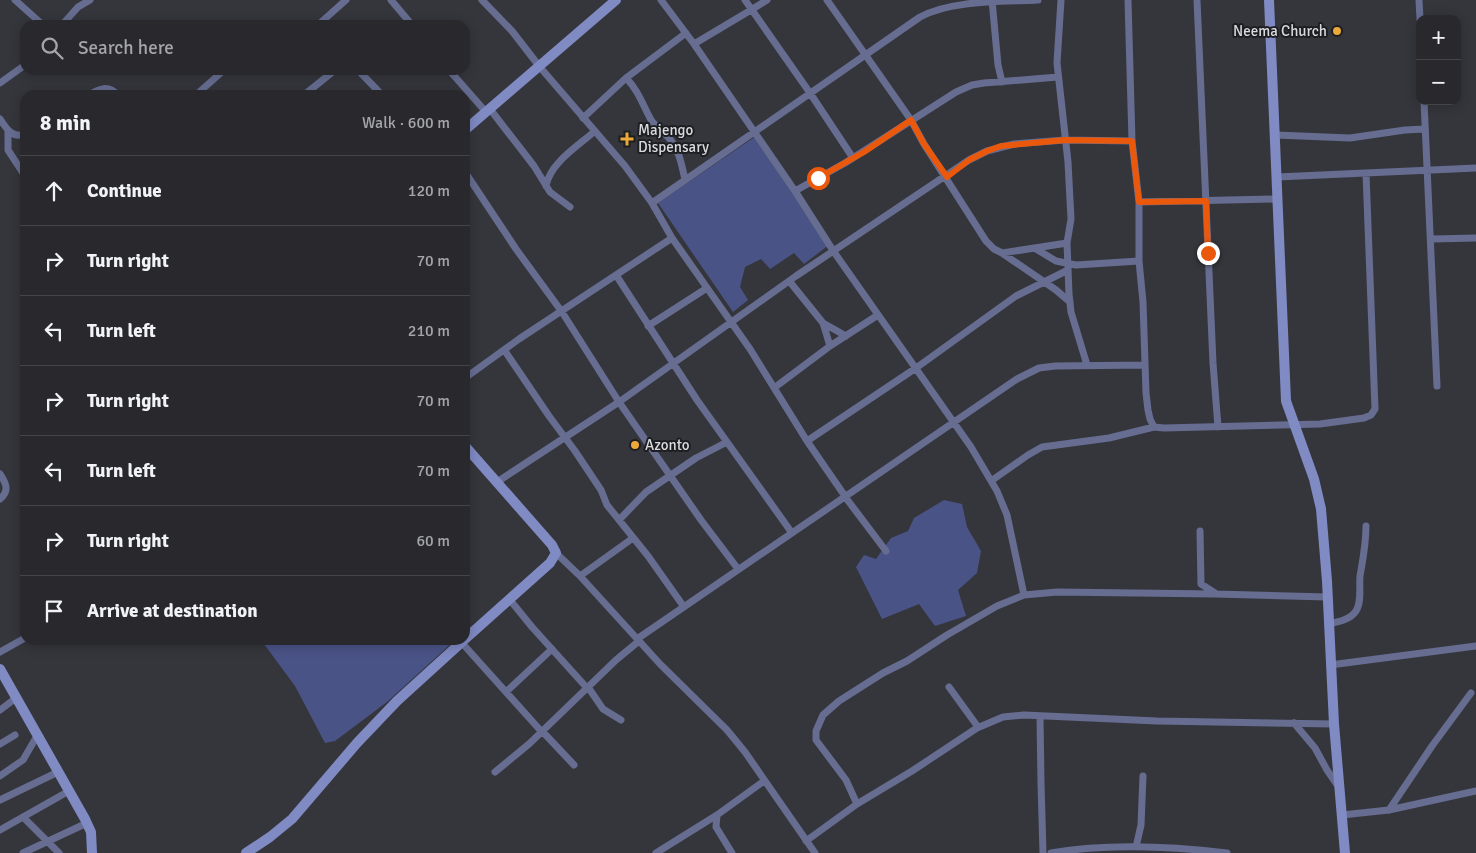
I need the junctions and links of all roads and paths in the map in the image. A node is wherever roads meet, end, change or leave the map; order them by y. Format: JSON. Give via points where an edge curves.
{"nodes":[{"id":1,"x":15,"y":0,"type":"edge"},
{"id":2,"x":90,"y":0,"type":"edge"},
{"id":3,"x":346,"y":0,"type":"edge"},
{"id":4,"x":391,"y":0,"type":"edge"},
{"id":5,"x":482,"y":0,"type":"edge"},
{"id":6,"x":616,"y":0,"type":"edge"},
{"id":7,"x":661,"y":0,"type":"edge"},
{"id":8,"x":745,"y":0,"type":"edge"},
{"id":9,"x":767,"y":0,"type":"edge"},
{"id":10,"x":827,"y":0,"type":"edge"},
{"id":11,"x":1038,"y":0,"type":"edge"},
{"id":12,"x":1061,"y":0,"type":"edge"},
{"id":13,"x":1128,"y":0,"type":"edge"},
{"id":14,"x":1197,"y":0,"type":"edge"},
{"id":15,"x":1269,"y":0,"type":"edge"},
{"id":16,"x":1419,"y":0,"type":"edge"},
{"id":17,"x":992,"y":1,"type":"edge"},
{"id":18,"x":751,"y":10,"type":"junction"},
{"id":19,"x":1420,"y":15,"type":"edge"},
{"id":20,"x":37,"y":20,"type":"edge"},
{"id":21,"x":66,"y":20,"type":"edge"},
{"id":22,"x":324,"y":20,"type":"edge"},
{"id":23,"x":408,"y":20,"type":"edge"},
{"id":24,"x":686,"y":33,"type":"junction"},
{"id":25,"x":694,"y":44,"type":"junction"},
{"id":26,"x":865,"y":56,"type":"junction"},
{"id":27,"x":539,"y":66,"type":"junction"},
{"id":28,"x":20,"y":69,"type":"edge"},
{"id":29,"x":218,"y":75,"type":"edge"},
{"id":30,"x":329,"y":75,"type":"edge"},
{"id":31,"x":363,"y":75,"type":"edge"},
{"id":32,"x":455,"y":75,"type":"edge"},
{"id":33,"x":1058,"y":77,"type":"junction"},
{"id":34,"x":626,"y":78,"type":"junction"},
{"id":35,"x":1002,"y":82,"type":"junction"},
{"id":36,"x":0,"y":83,"type":"edge"},
{"id":37,"x":97,"y":90,"type":"edge"},
{"id":38,"x":112,"y":90,"type":"edge"},
{"id":39,"x":202,"y":90,"type":"edge"},
{"id":40,"x":310,"y":90,"type":"edge"},
{"id":41,"x":377,"y":90,"type":"edge"},
{"id":42,"x":469,"y":90,"type":"edge"},
{"id":43,"x":470,"y":91,"type":"edge"},
{"id":44,"x":810,"y":93,"type":"junction"},
{"id":45,"x":1424,"y":105,"type":"edge"},
{"id":46,"x":488,"y":110,"type":"junction"},
{"id":47,"x":583,"y":118,"type":"junction"},
{"id":48,"x":0,"y":119,"type":"edge"},
{"id":49,"x":911,"y":120,"type":"junction"},
{"id":50,"x":470,"y":126,"type":"edge"},
{"id":51,"x":1425,"y":129,"type":"junction"},
{"id":52,"x":8,"y":130,"type":"junction"},
{"id":53,"x":595,"y":131,"type":"junction"},
{"id":54,"x":754,"y":132,"type":"junction"},
{"id":55,"x":20,"y":135,"type":"edge"},
{"id":56,"x":1276,"y":135,"type":"junction"},
{"id":57,"x":1065,"y":140,"type":"junction"},
{"id":58,"x":1132,"y":141,"type":"junction"},
{"id":59,"x":853,"y":158,"type":"junction"},
{"id":60,"x":20,"y":168,"type":"edge"},
{"id":61,"x":1476,"y":168,"type":"edge"},
{"id":62,"x":1428,"y":170,"type":"junction"},
{"id":63,"x":1366,"y":173,"type":"junction"},
{"id":64,"x":1277,"y":176,"type":"junction"},
{"id":65,"x":947,"y":177,"type":"junction"},
{"id":66,"x":470,"y":179,"type":"edge"},
{"id":67,"x":685,"y":180,"type":"junction"},
{"id":68,"x":546,"y":186,"type":"junction"},
{"id":69,"x":795,"y":191,"type":"junction"},
{"id":70,"x":1277,"y":200,"type":"junction"},
{"id":71,"x":1206,"y":201,"type":"junction"},
{"id":72,"x":1139,"y":202,"type":"junction"},
{"id":73,"x":652,"y":203,"type":"junction"},
{"id":74,"x":570,"y":207,"type":"dead end"},
{"id":75,"x":672,"y":238,"type":"junction"},
{"id":76,"x":1476,"y":238,"type":"edge"},
{"id":77,"x":1432,"y":240,"type":"junction"},
{"id":78,"x":1067,"y":243,"type":"junction"},
{"id":79,"x":1036,"y":249,"type":"junction"},
{"id":80,"x":834,"y":252,"type":"junction"},
{"id":81,"x":1002,"y":253,"type":"junction"},
{"id":82,"x":1139,"y":261,"type":"junction"},
{"id":83,"x":1068,"y":267,"type":"junction"},
{"id":84,"x":616,"y":275,"type":"junction"},
{"id":85,"x":790,"y":282,"type":"junction"},
{"id":86,"x":1043,"y":282,"type":"junction"},
{"id":87,"x":707,"y":288,"type":"junction"},
{"id":88,"x":1070,"y":302,"type":"junction"},
{"id":89,"x":562,"y":312,"type":"junction"},
{"id":90,"x":878,"y":315,"type":"junction"},
{"id":91,"x":823,"y":323,"type":"junction"},
{"id":92,"x":731,"y":324,"type":"junction"},
{"id":93,"x":648,"y":326,"type":"junction"},
{"id":94,"x":846,"y":336,"type":"junction"},
{"id":95,"x":830,"y":346,"type":"junction"},
{"id":96,"x":505,"y":350,"type":"junction"},
{"id":97,"x":673,"y":364,"type":"junction"},
{"id":98,"x":1087,"y":365,"type":"junction"},
{"id":99,"x":1145,"y":365,"type":"junction"},
{"id":100,"x":916,"y":368,"type":"junction"},
{"id":101,"x":470,"y":374,"type":"edge"},
{"id":102,"x":1437,"y":386,"type":"dead end"},
{"id":103,"x":774,"y":388,"type":"junction"},
{"id":104,"x":619,"y":402,"type":"junction"},
{"id":105,"x":953,"y":422,"type":"junction"},
{"id":106,"x":1295,"y":426,"type":"junction"},
{"id":107,"x":1154,"y":427,"type":"junction"},
{"id":108,"x":1218,"y":427,"type":"junction"},
{"id":109,"x":565,"y":438,"type":"junction"},
{"id":110,"x":807,"y":441,"type":"junction"},
{"id":111,"x":727,"y":442,"type":"junction"},
{"id":112,"x":470,"y":452,"type":"edge"},
{"id":113,"x":0,"y":474,"type":"edge"},
{"id":114,"x":672,"y":476,"type":"junction"},
{"id":115,"x":991,"y":481,"type":"junction"},
{"id":116,"x":497,"y":482,"type":"junction"},
{"id":117,"x":845,"y":496,"type":"junction"},
{"id":118,"x":0,"y":499,"type":"edge"},
{"id":119,"x":619,"y":520,"type":"junction"},
{"id":120,"x":1366,"y":526,"type":"dead end"},
{"id":121,"x":1200,"y":531,"type":"dead end"},
{"id":122,"x":792,"y":533,"type":"junction"},
{"id":123,"x":633,"y":538,"type":"junction"},
{"id":124,"x":886,"y":551,"type":"dead end"},
{"id":125,"x":556,"y":554,"type":"junction"},
{"id":126,"x":738,"y":569,"type":"junction"},
{"id":127,"x":580,"y":576,"type":"junction"},
{"id":128,"x":1024,"y":594,"type":"junction"},
{"id":129,"x":1215,"y":594,"type":"junction"},
{"id":130,"x":1327,"y":598,"type":"junction"},
{"id":131,"x":510,"y":600,"type":"junction"},
{"id":132,"x":684,"y":607,"type":"junction"},
{"id":133,"x":1328,"y":624,"type":"junction"},
{"id":134,"x":470,"y":636,"type":"edge"},
{"id":135,"x":638,"y":640,"type":"junction"},
{"id":136,"x":20,"y":641,"type":"edge"},
{"id":137,"x":460,"y":645,"type":"edge"},
{"id":138,"x":467,"y":645,"type":"edge"},
{"id":139,"x":1476,"y":646,"type":"edge"},
{"id":140,"x":552,"y":649,"type":"junction"},
{"id":141,"x":0,"y":652,"type":"edge"},
{"id":142,"x":1330,"y":665,"type":"junction"},
{"id":143,"x":0,"y":669,"type":"edge"},
{"id":144,"x":3,"y":680,"type":"edge"},
{"id":145,"x":588,"y":687,"type":"junction"},
{"id":146,"x":948,"y":688,"type":"dead end"},
{"id":147,"x":506,"y":692,"type":"junction"},
{"id":148,"x":1471,"y":693,"type":"dead end"},
{"id":149,"x":16,"y":698,"type":"junction"},
{"id":150,"x":0,"y":710,"type":"edge"},
{"id":151,"x":1040,"y":716,"type":"junction"},
{"id":152,"x":621,"y":720,"type":"dead end"},
{"id":153,"x":1294,"y":723,"type":"junction"},
{"id":154,"x":1334,"y":724,"type":"junction"},
{"id":155,"x":978,"y":727,"type":"junction"},
{"id":156,"x":542,"y":731,"type":"junction"},
{"id":157,"x":15,"y":735,"type":"dead end"},
{"id":158,"x":37,"y":736,"type":"junction"},
{"id":159,"x":0,"y":744,"type":"edge"},
{"id":160,"x":574,"y":765,"type":"dead end"},
{"id":161,"x":58,"y":772,"type":"junction"},
{"id":162,"x":495,"y":772,"type":"dead end"},
{"id":163,"x":0,"y":776,"type":"edge"},
{"id":164,"x":1143,"y":776,"type":"dead end"},
{"id":165,"x":764,"y":781,"type":"junction"},
{"id":166,"x":1339,"y":787,"type":"junction"},
{"id":167,"x":70,"y":791,"type":"junction"},
{"id":168,"x":1476,"y":791,"type":"edge"},
{"id":169,"x":0,"y":800,"type":"edge"},
{"id":170,"x":857,"y":804,"type":"junction"},
{"id":171,"x":1389,"y":810,"type":"junction"},
{"id":172,"x":717,"y":815,"type":"junction"},
{"id":173,"x":1342,"y":815,"type":"junction"},
{"id":174,"x":23,"y":817,"type":"junction"},
{"id":175,"x":87,"y":823,"type":"junction"},
{"id":176,"x":0,"y":830,"type":"edge"},
{"id":177,"x":48,"y":841,"type":"junction"},
{"id":178,"x":806,"y":841,"type":"junction"},
{"id":179,"x":1136,"y":847,"type":"junction"},
{"id":180,"x":1127,"y":850,"type":"edge"},
{"id":181,"x":23,"y":853,"type":"edge"},
{"id":182,"x":59,"y":853,"type":"edge"},
{"id":183,"x":92,"y":853,"type":"edge"},
{"id":184,"x":246,"y":853,"type":"edge"},
{"id":185,"x":656,"y":853,"type":"edge"},
{"id":186,"x":732,"y":853,"type":"edge"},
{"id":187,"x":814,"y":853,"type":"edge"},
{"id":188,"x":1044,"y":853,"type":"edge"},
{"id":189,"x":1051,"y":853,"type":"edge"},
{"id":190,"x":1227,"y":853,"type":"edge"},
{"id":191,"x":1344,"y":853,"type":"edge"}],
"edges":[{"from":1,"to":20,"type":"street"},
{"from":2,"to":21,"type":"street"},
{"from":3,"to":22,"type":"street"},
{"from":4,"to":23,"type":"street"},
{"from":5,"to":27,"type":"street","via":[[517,36]]},
{"from":6,"to":27,"type":"street"},
{"from":7,"to":24,"type":"street"},
{"from":8,"to":18,"type":"street"},
{"from":9,"to":18,"type":"street"},
{"from":10,"to":26,"type":"street"},
{"from":11,"to":17,"type":"street"},
{"from":12,"to":33,"type":"street"},
{"from":13,"to":58,"type":"street"},
{"from":14,"to":71,"type":"street"},
{"from":15,"to":56,"type":"street"},
{"from":16,"to":19,"type":"street"},
{"from":17,"to":26,"type":"street","via":[[932,10]]},
{"from":17,"to":35,"type":"street"},
{"from":18,"to":25,"type":"street"},
{"from":18,"to":44,"type":"street"},
{"from":24,"to":25,"type":"street"},
{"from":24,"to":34,"type":"street"},
{"from":25,"to":54,"type":"street"},
{"from":26,"to":44,"type":"street"},
{"from":26,"to":49,"type":"street"},
{"from":27,"to":46,"type":"street"},
{"from":27,"to":47,"type":"street"},
{"from":28,"to":36,"type":"street"},
{"from":29,"to":39,"type":"street"},
{"from":30,"to":40,"type":"street"},
{"from":31,"to":41,"type":"street"},
{"from":32,"to":42,"type":"street"},
{"from":33,"to":35,"type":"street"},
{"from":33,"to":57,"type":"street"},
{"from":34,"to":47,"type":"street"},
{"from":34,"to":67,"type":"street","via":[[635,87],[654,124],[673,144]]},
{"from":35,"to":49,"type":"street","via":[[972,85]]},
{"from":37,"to":38,"type":"street"},
{"from":43,"to":46,"type":"street"},
{"from":44,"to":54,"type":"street"},
{"from":44,"to":59,"type":"street"},
{"from":45,"to":51,"type":"street"},
{"from":46,"to":50,"type":"street"},
{"from":46,"to":68,"type":"street","via":[[534,166]]},
{"from":47,"to":53,"type":"street"},
{"from":48,"to":52,"type":"street"},
{"from":49,"to":59,"type":"street"},
{"from":49,"to":65,"type":"street"},
{"from":51,"to":56,"type":"street","via":[[1350,138]]},
{"from":51,"to":62,"type":"street"},
{"from":52,"to":55,"type":"street"},
{"from":52,"to":60,"type":"street","via":[[8,150]]},
{"from":53,"to":68,"type":"street","via":[[556,165]]},
{"from":53,"to":73,"type":"street"},
{"from":54,"to":67,"type":"street"},
{"from":54,"to":69,"type":"street"},
{"from":56,"to":64,"type":"street"},
{"from":57,"to":58,"type":"street"},
{"from":57,"to":65,"type":"street","via":[[1001,146],[969,160]]},
{"from":57,"to":78,"type":"street","via":[[1071,219]]},
{"from":58,"to":72,"type":"street"},
{"from":59,"to":69,"type":"street"},
{"from":61,"to":62,"type":"street"},
{"from":62,"to":63,"type":"street"},
{"from":62,"to":77,"type":"street"},
{"from":63,"to":64,"type":"street"},
{"from":63,"to":106,"type":"street","via":[[1375,409],[1364,418]]},
{"from":64,"to":70,"type":"street"},
{"from":65,"to":80,"type":"street"},
{"from":65,"to":81,"type":"street","via":[[986,240]]},
{"from":66,"to":89,"type":"street"},
{"from":67,"to":73,"type":"street"},
{"from":68,"to":74,"type":"street"},
{"from":69,"to":80,"type":"street"},
{"from":70,"to":71,"type":"street"},
{"from":70,"to":106,"type":"street","via":[[1286,401]]},
{"from":71,"to":72,"type":"street"},
{"from":71,"to":108,"type":"street","via":[[1212,363]]},
{"from":72,"to":82,"type":"street"},
{"from":73,"to":75,"type":"street"},
{"from":75,"to":84,"type":"street"},
{"from":75,"to":87,"type":"street"},
{"from":76,"to":77,"type":"street"},
{"from":77,"to":102,"type":"street"},
{"from":78,"to":79,"type":"street"},
{"from":78,"to":83,"type":"street"},
{"from":79,"to":81,"type":"street"},
{"from":79,"to":83,"type":"street"},
{"from":80,"to":85,"type":"street"},
{"from":80,"to":90,"type":"street"},
{"from":81,"to":86,"type":"street"},
{"from":82,"to":83,"type":"street"},
{"from":82,"to":99,"type":"street"},
{"from":83,"to":86,"type":"street"},
{"from":83,"to":88,"type":"street"},
{"from":84,"to":89,"type":"street"},
{"from":84,"to":93,"type":"street"},
{"from":85,"to":91,"type":"street"},
{"from":85,"to":92,"type":"street"},
{"from":86,"to":88,"type":"street"},
{"from":86,"to":100,"type":"street","via":[[1027,289]]},
{"from":87,"to":92,"type":"street"},
{"from":87,"to":93,"type":"street"},
{"from":88,"to":98,"type":"street"},
{"from":89,"to":96,"type":"street"},
{"from":89,"to":104,"type":"street"},
{"from":90,"to":94,"type":"street"},
{"from":90,"to":100,"type":"street"},
{"from":91,"to":94,"type":"street"},
{"from":91,"to":95,"type":"street"},
{"from":92,"to":97,"type":"street"},
{"from":92,"to":103,"type":"street"},
{"from":93,"to":97,"type":"street"},
{"from":94,"to":95,"type":"street"},
{"from":95,"to":103,"type":"street"},
{"from":96,"to":101,"type":"street"},
{"from":96,"to":109,"type":"street"},
{"from":97,"to":104,"type":"street"},
{"from":97,"to":111,"type":"street"},
{"from":98,"to":99,"type":"street"},
{"from":98,"to":105,"type":"street","via":[[1039,368]]},
{"from":99,"to":107,"type":"street","via":[[1148,410]]},
{"from":100,"to":105,"type":"street"},
{"from":100,"to":110,"type":"street"},
{"from":103,"to":110,"type":"street"},
{"from":104,"to":109,"type":"street"},
{"from":104,"to":114,"type":"street"},
{"from":105,"to":115,"type":"street"},
{"from":105,"to":117,"type":"street"},
{"from":106,"to":108,"type":"street"},
{"from":106,"to":130,"type":"street","via":[[1321,508]]},
{"from":107,"to":108,"type":"street"},
{"from":107,"to":115,"type":"street","via":[[1109,438],[1042,447]]},
{"from":109,"to":116,"type":"street"},
{"from":109,"to":119,"type":"street"},
{"from":110,"to":117,"type":"street"},
{"from":111,"to":114,"type":"street","via":[[696,458]]},
{"from":111,"to":122,"type":"street"},
{"from":112,"to":116,"type":"street"},
{"from":113,"to":118,"type":"street","via":[[7,487]]},
{"from":114,"to":119,"type":"street","via":[[646,492]]},
{"from":114,"to":126,"type":"street"},
{"from":115,"to":128,"type":"street","via":[[1006,515]]},
{"from":116,"to":125,"type":"street","via":[[552,545]]},
{"from":117,"to":122,"type":"street"},
{"from":117,"to":124,"type":"street"},
{"from":119,"to":123,"type":"street"},
{"from":120,"to":133,"type":"street","via":[[1359,606],[1349,618]]},
{"from":121,"to":129,"type":"street","via":[[1201,584]]},
{"from":122,"to":126,"type":"street"},
{"from":123,"to":127,"type":"street"},
{"from":123,"to":132,"type":"street"},
{"from":125,"to":127,"type":"street"},
{"from":125,"to":131,"type":"street"},
{"from":126,"to":132,"type":"street"},
{"from":127,"to":135,"type":"street"},
{"from":128,"to":129,"type":"street"},
{"from":128,"to":170,"type":"street","via":[[997,606],[883,673],[823,715],[816,740],[846,780]]},
{"from":129,"to":130,"type":"street"},
{"from":130,"to":133,"type":"street"},
{"from":131,"to":134,"type":"street"},
{"from":131,"to":140,"type":"street"},
{"from":132,"to":135,"type":"street"},
{"from":133,"to":142,"type":"street"},
{"from":135,"to":145,"type":"street"},
{"from":135,"to":165,"type":"street","via":[[728,730]]},
{"from":136,"to":141,"type":"street"},
{"from":137,"to":184,"type":"street","via":[[397,701],[292,819]]},
{"from":138,"to":147,"type":"street"},
{"from":139,"to":142,"type":"street"},
{"from":140,"to":145,"type":"street"},
{"from":140,"to":147,"type":"street"},
{"from":142,"to":154,"type":"street"},
{"from":143,"to":144,"type":"street"},
{"from":144,"to":149,"type":"street"},
{"from":145,"to":152,"type":"street","via":[[603,708]]},
{"from":145,"to":156,"type":"street"},
{"from":146,"to":155,"type":"street"},
{"from":147,"to":156,"type":"street"},
{"from":148,"to":171,"type":"street"},
{"from":149,"to":150,"type":"street"},
{"from":149,"to":158,"type":"street"},
{"from":151,"to":153,"type":"street"},
{"from":151,"to":155,"type":"street","via":[[1003,717]]},
{"from":151,"to":188,"type":"street"},
{"from":153,"to":154,"type":"street"},
{"from":153,"to":166,"type":"street","via":[[1315,748]]},
{"from":154,"to":166,"type":"street"},
{"from":155,"to":170,"type":"street"},
{"from":156,"to":160,"type":"street"},
{"from":156,"to":162,"type":"street"},
{"from":157,"to":159,"type":"street"},
{"from":158,"to":161,"type":"street"},
{"from":158,"to":163,"type":"street","via":[[22,760]]},
{"from":161,"to":167,"type":"street"},
{"from":161,"to":169,"type":"street"},
{"from":164,"to":179,"type":"street","via":[[1142,825]]},
{"from":165,"to":172,"type":"street"},
{"from":165,"to":178,"type":"street"},
{"from":166,"to":173,"type":"street"},
{"from":167,"to":174,"type":"street"},
{"from":167,"to":175,"type":"street"},
{"from":168,"to":171,"type":"street"},
{"from":170,"to":178,"type":"street"},
{"from":171,"to":173,"type":"street"},
{"from":172,"to":185,"type":"street"},
{"from":172,"to":186,"type":"street","via":[[716,827]]},
{"from":173,"to":191,"type":"street"},
{"from":174,"to":176,"type":"street"},
{"from":174,"to":177,"type":"street"},
{"from":175,"to":177,"type":"street"},
{"from":175,"to":183,"type":"street"},
{"from":177,"to":181,"type":"street"},
{"from":177,"to":182,"type":"street"},
{"from":178,"to":187,"type":"street"},
{"from":179,"to":180,"type":"street"},
{"from":179,"to":190,"type":"street"},
{"from":180,"to":189,"type":"street"}]}
